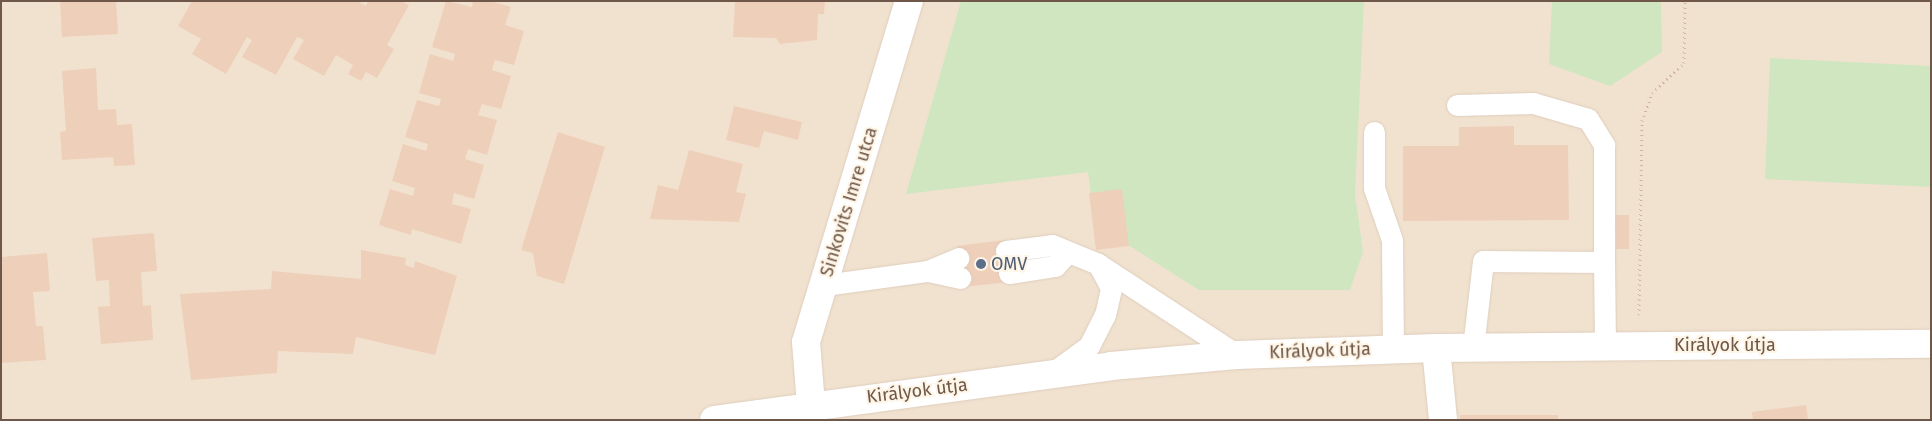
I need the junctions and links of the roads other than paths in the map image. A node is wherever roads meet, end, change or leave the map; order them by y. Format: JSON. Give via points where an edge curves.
{"nodes":[{"id":1,"x":909,"y":1,"type":"edge"},
{"id":2,"x":1457,"y":105,"type":"dead end"},
{"id":3,"x":1374,"y":132,"type":"dead end"},
{"id":4,"x":1006,"y":251,"type":"dead end"},
{"id":5,"x":1068,"y":252,"type":"junction"},
{"id":6,"x":958,"y":258,"type":"dead end"},
{"id":7,"x":1604,"y":262,"type":"junction"},
{"id":8,"x":1098,"y":264,"type":"junction"},
{"id":9,"x":928,"y":271,"type":"junction"},
{"id":10,"x":1009,"y":273,"type":"dead end"},
{"id":11,"x":960,"y":278,"type":"dead end"},
{"id":12,"x":824,"y":285,"type":"junction"},
{"id":13,"x":1931,"y":344,"type":"edge"},
{"id":14,"x":1605,"y":346,"type":"junction"},
{"id":15,"x":1436,"y":348,"type":"junction"},
{"id":16,"x":1473,"y":348,"type":"junction"},
{"id":17,"x":1393,"y":349,"type":"junction"},
{"id":18,"x":1237,"y":355,"type":"junction"},
{"id":19,"x":1050,"y":374,"type":"junction"},
{"id":20,"x":811,"y":405,"type":"junction"},
{"id":21,"x":753,"y":417,"type":"edge"},
{"id":22,"x":714,"y":420,"type":"edge"},
{"id":23,"x":1443,"y":420,"type":"edge"}],
"edges":[{"from":1,"to":12,"type":"street","name":"Sinkovits Imre utca"},
{"from":2,"to":7,"type":"lane","via":[[1533,103],[1588,119],[1604,145]]},
{"from":3,"to":17,"type":"lane","via":[[1374,188],[1392,240]]},
{"from":4,"to":5,"type":"lane","via":[[1052,245]]},
{"from":5,"to":8,"type":"lane"},
{"from":5,"to":10,"type":"lane","via":[[1055,266]]},
{"from":6,"to":9,"type":"lane"},
{"from":7,"to":14,"type":"lane"},
{"from":7,"to":16,"type":"lane","via":[[1483,261]]},
{"from":8,"to":18,"type":"lane"},
{"from":8,"to":19,"type":"lane","via":[[1111,288],[1105,315],[1089,346]]},
{"from":9,"to":11,"type":"lane"},
{"from":9,"to":12,"type":"lane"},
{"from":12,"to":20,"type":"street","name":"Sinkovits Imre utca","via":[[806,342]]},
{"from":13,"to":14,"type":"street","name":"Királyok útja"},
{"from":14,"to":16,"type":"street","name":"Királyok útja"},
{"from":15,"to":16,"type":"street","name":"Királyok útja"},
{"from":15,"to":17,"type":"street","name":"Királyok útja"},
{"from":15,"to":23,"type":"street"},
{"from":17,"to":18,"type":"street","name":"Királyok útja"},
{"from":18,"to":19,"type":"street","name":"Királyok útja"},
{"from":19,"to":20,"type":"street","name":"Királyok útja"},
{"from":20,"to":21,"type":"street","name":"Királyok útja"},
{"from":21,"to":22,"type":"street","name":"Királyok útja"}]}
